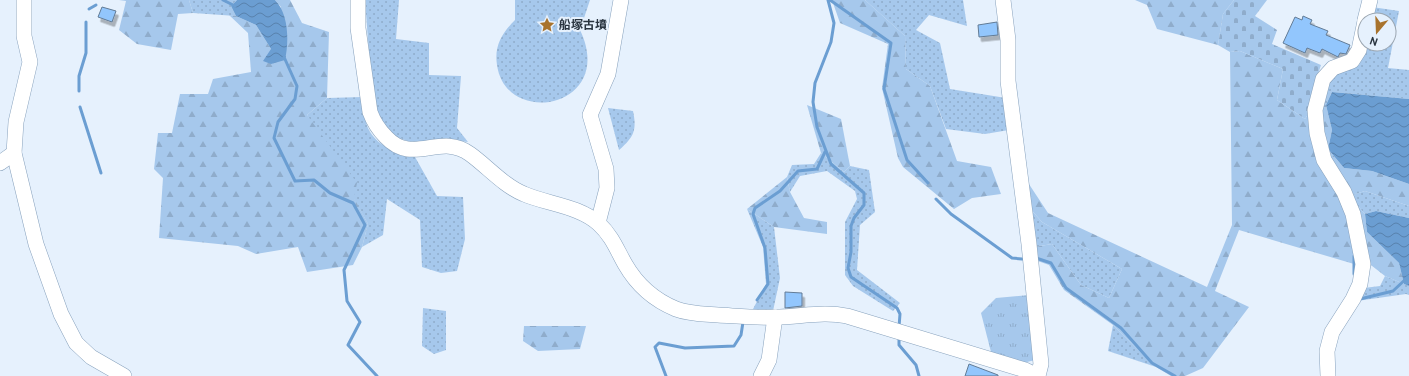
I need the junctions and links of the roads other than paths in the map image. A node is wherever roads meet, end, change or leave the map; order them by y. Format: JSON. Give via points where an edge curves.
{"nodes":[{"id":1,"x":24,"y":0,"type":"edge"},
{"id":2,"x":358,"y":0,"type":"edge"},
{"id":3,"x":621,"y":0,"type":"edge"},
{"id":4,"x":1004,"y":0,"type":"edge"},
{"id":5,"x":1370,"y":0,"type":"edge"},
{"id":6,"x":1367,"y":12,"type":"edge"},
{"id":7,"x":1358,"y":52,"type":"edge"},
{"id":8,"x":14,"y":153,"type":"junction"},
{"id":9,"x":0,"y":163,"type":"edge"},
{"id":10,"x":598,"y":223,"type":"junction"},
{"id":11,"x":775,"y":317,"type":"junction"},
{"id":12,"x":1031,"y":375,"type":"edge"},
{"id":13,"x":124,"y":376,"type":"edge"},
{"id":14,"x":761,"y":376,"type":"edge"},
{"id":15,"x":1328,"y":376,"type":"edge"}],
"edges":[{"from":1,"to":8,"type":"street","via":[[24,36],[30,62],[16,122]]},
{"from":2,"to":10,"type":"street","via":[[358,28],[370,112],[374,125],[389,140],[401,148],[415,150],[445,145],[459,147],[523,194],[577,211]]},
{"from":3,"to":10,"type":"street","via":[[608,74],[590,115],[606,169],[607,188]]},
{"from":4,"to":12,"type":"street","via":[[1008,40],[1008,81],[1041,364]]},
{"from":5,"to":6,"type":"street"},
{"from":7,"to":15,"type":"street","via":[[1352,61],[1333,68],[1323,79],[1315,110],[1317,133],[1324,160],[1344,192],[1353,214],[1363,264],[1360,284],[1332,332],[1327,351]]},
{"from":8,"to":9,"type":"street"},
{"from":8,"to":13,"type":"street","via":[[36,244],[60,314],[76,342],[91,357]]},
{"from":10,"to":11,"type":"street","via":[[611,236],[639,286],[655,298],[677,309],[696,314]]},
{"from":11,"to":12,"type":"street","via":[[832,313],[894,330]]},
{"from":11,"to":14,"type":"street","via":[[769,360]]}]}
